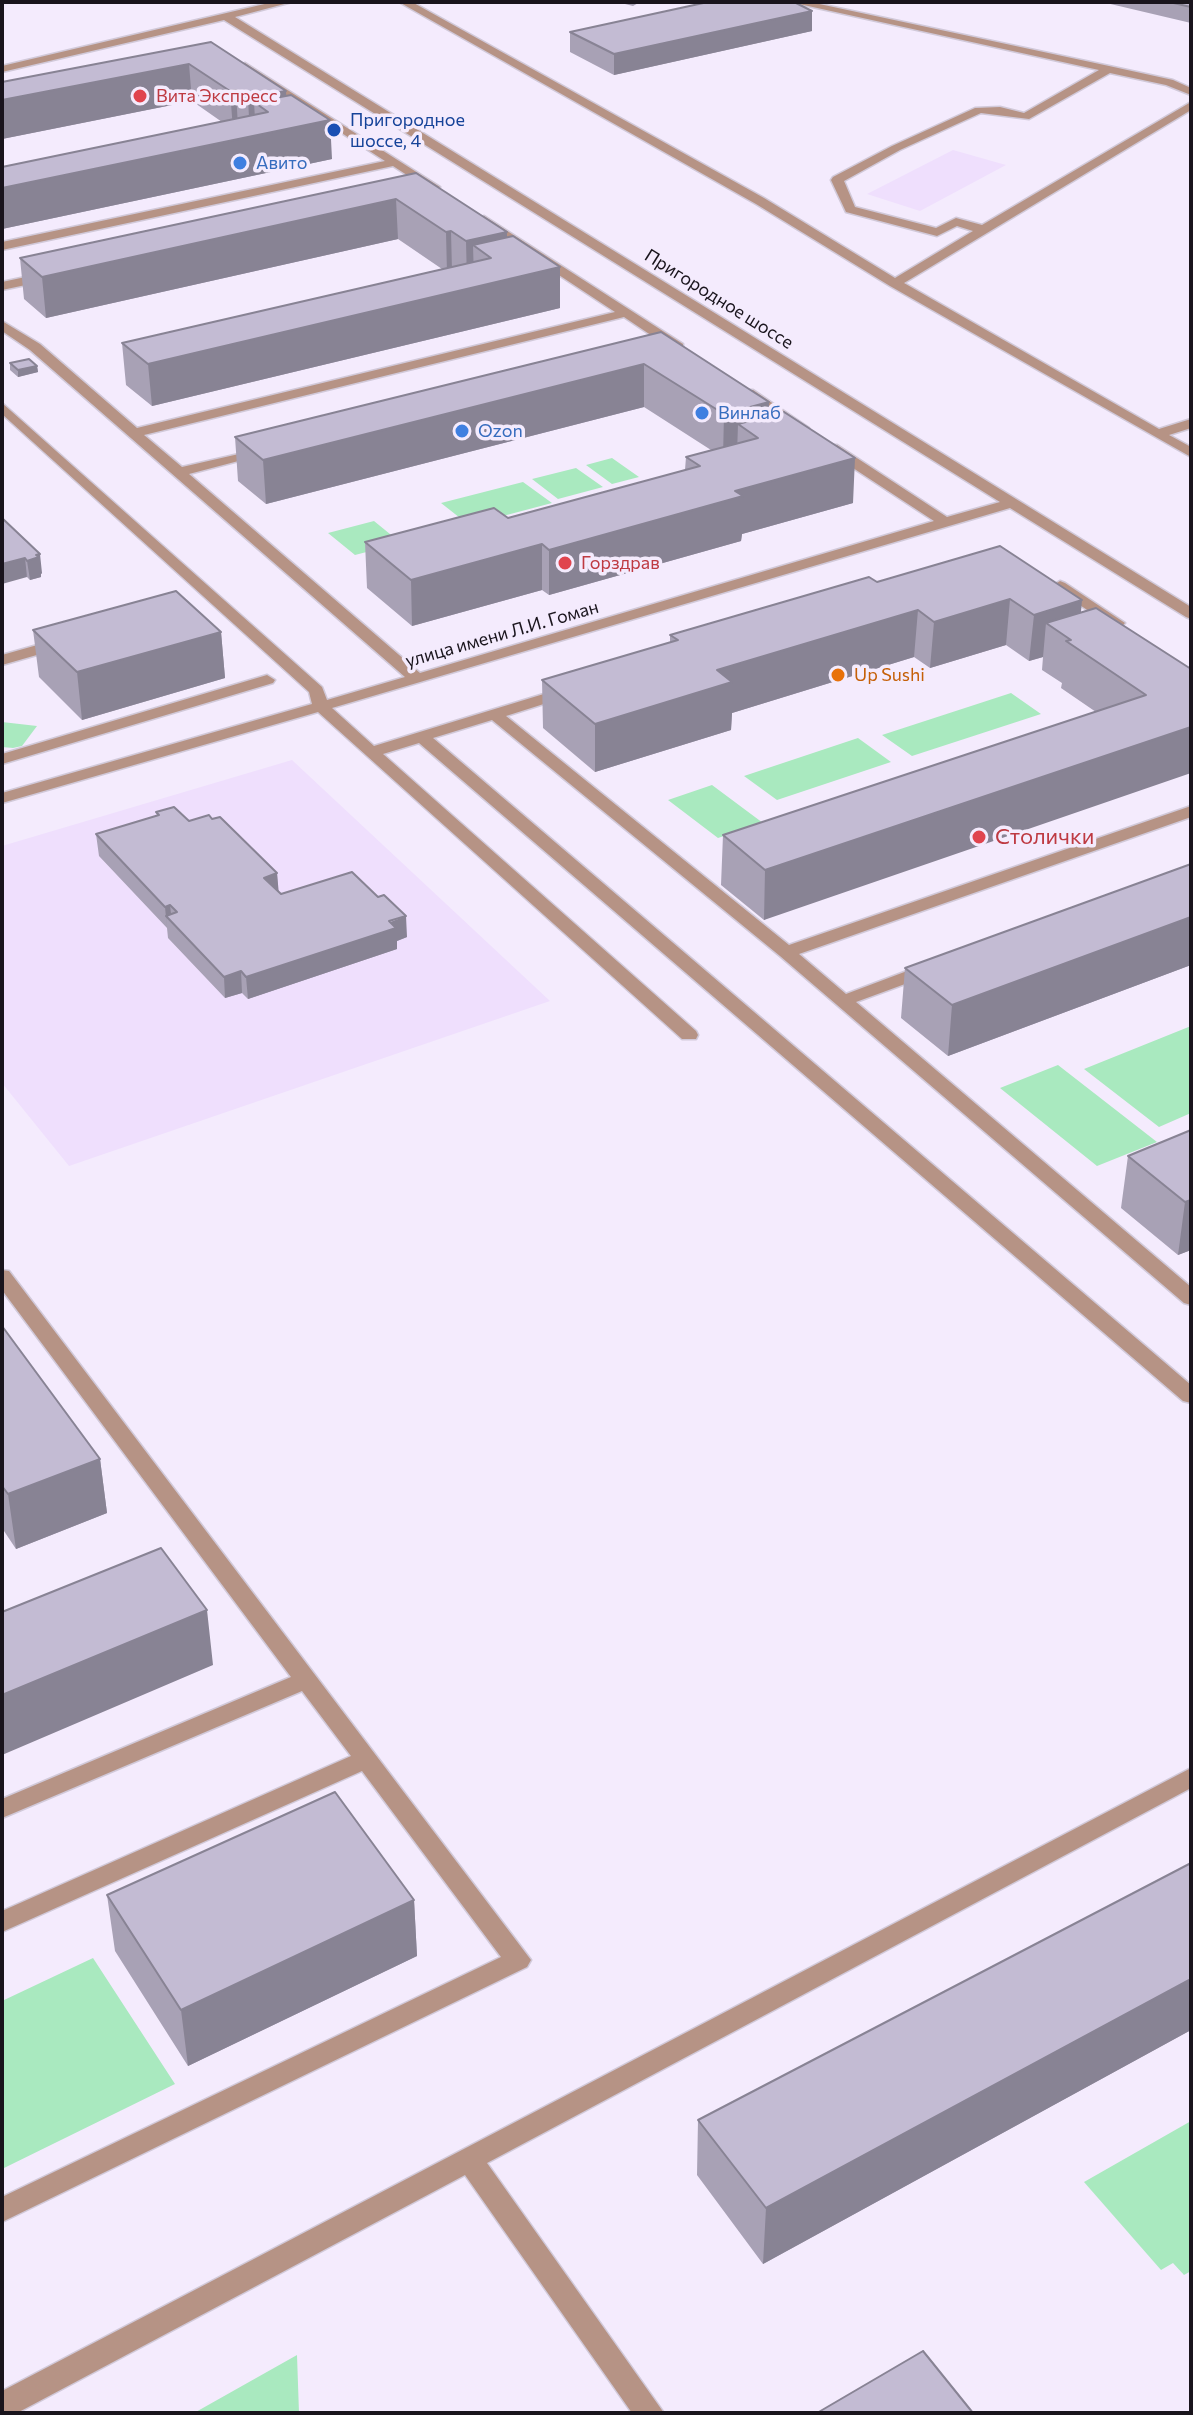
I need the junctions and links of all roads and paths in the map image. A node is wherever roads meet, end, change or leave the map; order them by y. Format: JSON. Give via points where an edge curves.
{"nodes":[{"id":1,"x":287,"y":2,"type":"edge"},
{"id":2,"x":404,"y":2,"type":"edge"},
{"id":3,"x":795,"y":2,"type":"edge"},
{"id":4,"x":227,"y":17,"type":"junction"},
{"id":5,"x":228,"y":63,"type":"edge"},
{"id":6,"x":2,"y":69,"type":"edge"},
{"id":7,"x":1109,"y":69,"type":"junction"},
{"id":8,"x":1191,"y":92,"type":"edge"},
{"id":9,"x":1191,"y":105,"type":"edge"},
{"id":10,"x":395,"y":162,"type":"junction"},
{"id":11,"x":438,"y":190,"type":"junction"},
{"id":12,"x":423,"y":194,"type":"edge"},
{"id":13,"x":451,"y":199,"type":"edge"},
{"id":14,"x":476,"y":215,"type":"edge"},
{"id":15,"x":985,"y":230,"type":"junction"},
{"id":16,"x":2,"y":246,"type":"edge"},
{"id":17,"x":60,"y":273,"type":"edge"},
{"id":18,"x":895,"y":283,"type":"junction"},
{"id":19,"x":2,"y":286,"type":"edge"},
{"id":20,"x":626,"y":313,"type":"junction"},
{"id":21,"x":2,"y":325,"type":"edge"},
{"id":22,"x":678,"y":347,"type":"junction"},
{"id":23,"x":657,"y":352,"type":"edge"},
{"id":24,"x":691,"y":356,"type":"edge"},
{"id":25,"x":730,"y":381,"type":"edge"},
{"id":26,"x":2,"y":407,"type":"edge"},
{"id":27,"x":1191,"y":423,"type":"edge"},
{"id":28,"x":134,"y":433,"type":"junction"},
{"id":29,"x":809,"y":433,"type":"edge"},
{"id":30,"x":1158,"y":434,"type":"junction"},
{"id":31,"x":822,"y":442,"type":"edge"},
{"id":32,"x":279,"y":447,"type":"edge"},
{"id":33,"x":1191,"y":453,"type":"edge"},
{"id":34,"x":179,"y":472,"type":"junction"},
{"id":35,"x":1012,"y":503,"type":"junction"},
{"id":36,"x":945,"y":522,"type":"junction"},
{"id":37,"x":1051,"y":580,"type":"edge"},
{"id":38,"x":215,"y":600,"type":"junction"},
{"id":39,"x":193,"y":606,"type":"edge"},
{"id":40,"x":1191,"y":614,"type":"edge"},
{"id":41,"x":1130,"y":631,"type":"edge"},
{"id":42,"x":72,"y":640,"type":"edge"},
{"id":43,"x":2,"y":660,"type":"edge"},
{"id":44,"x":417,"y":679,"type":"junction"},
{"id":45,"x":267,"y":680,"type":"dead end"},
{"id":46,"x":586,"y":686,"type":"edge"},
{"id":47,"x":321,"y":707,"type":"junction"},
{"id":48,"x":494,"y":714,"type":"junction"},
{"id":49,"x":421,"y":736,"type":"junction"},
{"id":50,"x":371,"y":752,"type":"junction"},
{"id":51,"x":2,"y":759,"type":"edge"},
{"id":52,"x":2,"y":798,"type":"edge"},
{"id":53,"x":1191,"y":811,"type":"edge"},
{"id":54,"x":786,"y":952,"type":"junction"},
{"id":55,"x":953,"y":960,"type":"edge"},
{"id":56,"x":843,"y":1001,"type":"junction"},
{"id":57,"x":689,"y":1035,"type":"dead end"},
{"id":58,"x":3,"y":1280,"type":"edge"},
{"id":59,"x":1191,"y":1298,"type":"edge"},
{"id":60,"x":1191,"y":1396,"type":"edge"},
{"id":61,"x":306,"y":1680,"type":"junction"},
{"id":62,"x":367,"y":1759,"type":"junction"},
{"id":63,"x":1191,"y":1777,"type":"edge"},
{"id":64,"x":2,"y":1809,"type":"edge"},
{"id":65,"x":2,"y":1922,"type":"edge"},
{"id":66,"x":469,"y":2159,"type":"junction"},
{"id":67,"x":2,"y":2210,"type":"edge"},
{"id":68,"x":2,"y":2406,"type":"edge"},
{"id":69,"x":649,"y":2413,"type":"edge"}],
"edges":[{"from":1,"to":4,"type":"street"},
{"from":2,"to":18,"type":"street","via":[[747,193]]},
{"from":3,"to":7,"type":"street"},
{"from":4,"to":6,"type":"street"},
{"from":4,"to":35,"type":"street","name":"Пригородное шоссе"},
{"from":5,"to":10,"type":"street","via":[[251,68]]},
{"from":7,"to":8,"type":"street"},
{"from":7,"to":15,"type":"street","via":[[1025,117],[979,110],[837,180],[850,209],[937,232],[956,222]]},
{"from":9,"to":15,"type":"street"},
{"from":10,"to":11,"type":"street"},
{"from":10,"to":16,"type":"street"},
{"from":11,"to":12,"type":"street"},
{"from":11,"to":13,"type":"street"},
{"from":14,"to":20,"type":"street"},
{"from":15,"to":18,"type":"street"},
{"from":17,"to":19,"type":"street"},
{"from":18,"to":30,"type":"street"},
{"from":20,"to":22,"type":"street"},
{"from":20,"to":28,"type":"street"},
{"from":21,"to":28,"type":"street"},
{"from":22,"to":23,"type":"street"},
{"from":22,"to":24,"type":"street"},
{"from":25,"to":29,"type":"street"},
{"from":26,"to":38,"type":"street"},
{"from":27,"to":30,"type":"street"},
{"from":28,"to":34,"type":"street"},
{"from":30,"to":33,"type":"street"},
{"from":31,"to":36,"type":"street"},
{"from":32,"to":34,"type":"street"},
{"from":34,"to":44,"type":"street"},
{"from":35,"to":36,"type":"street","name":"улица имени Л.И. Гоман"},
{"from":35,"to":40,"type":"street","name":"Пригородное шоссе"},
{"from":36,"to":44,"type":"street","name":"улица имени Л.И. Гоман"},
{"from":37,"to":41,"type":"street"},
{"from":38,"to":39,"type":"street"},
{"from":38,"to":47,"type":"street","via":[[316,690]]},
{"from":42,"to":43,"type":"street"},
{"from":44,"to":47,"type":"street","name":"улица имени Л.И. Гоман"},
{"from":45,"to":51,"type":"street"},
{"from":46,"to":48,"type":"street"},
{"from":47,"to":50,"type":"street"},
{"from":47,"to":52,"type":"street","name":"улица имени Л.И. Гоман"},
{"from":48,"to":49,"type":"street"},
{"from":48,"to":54,"type":"street"},
{"from":49,"to":50,"type":"street"},
{"from":49,"to":60,"type":"street"},
{"from":50,"to":57,"type":"street"},
{"from":53,"to":54,"type":"street"},
{"from":54,"to":56,"type":"street"},
{"from":55,"to":56,"type":"street"},
{"from":56,"to":59,"type":"street"},
{"from":58,"to":61,"type":"street"},
{"from":61,"to":62,"type":"street"},
{"from":61,"to":64,"type":"street"},
{"from":62,"to":65,"type":"street"},
{"from":62,"to":67,"type":"street","via":[[518,1960]]},
{"from":63,"to":66,"type":"street"},
{"from":66,"to":68,"type":"street"},
{"from":66,"to":69,"type":"street"}]}
